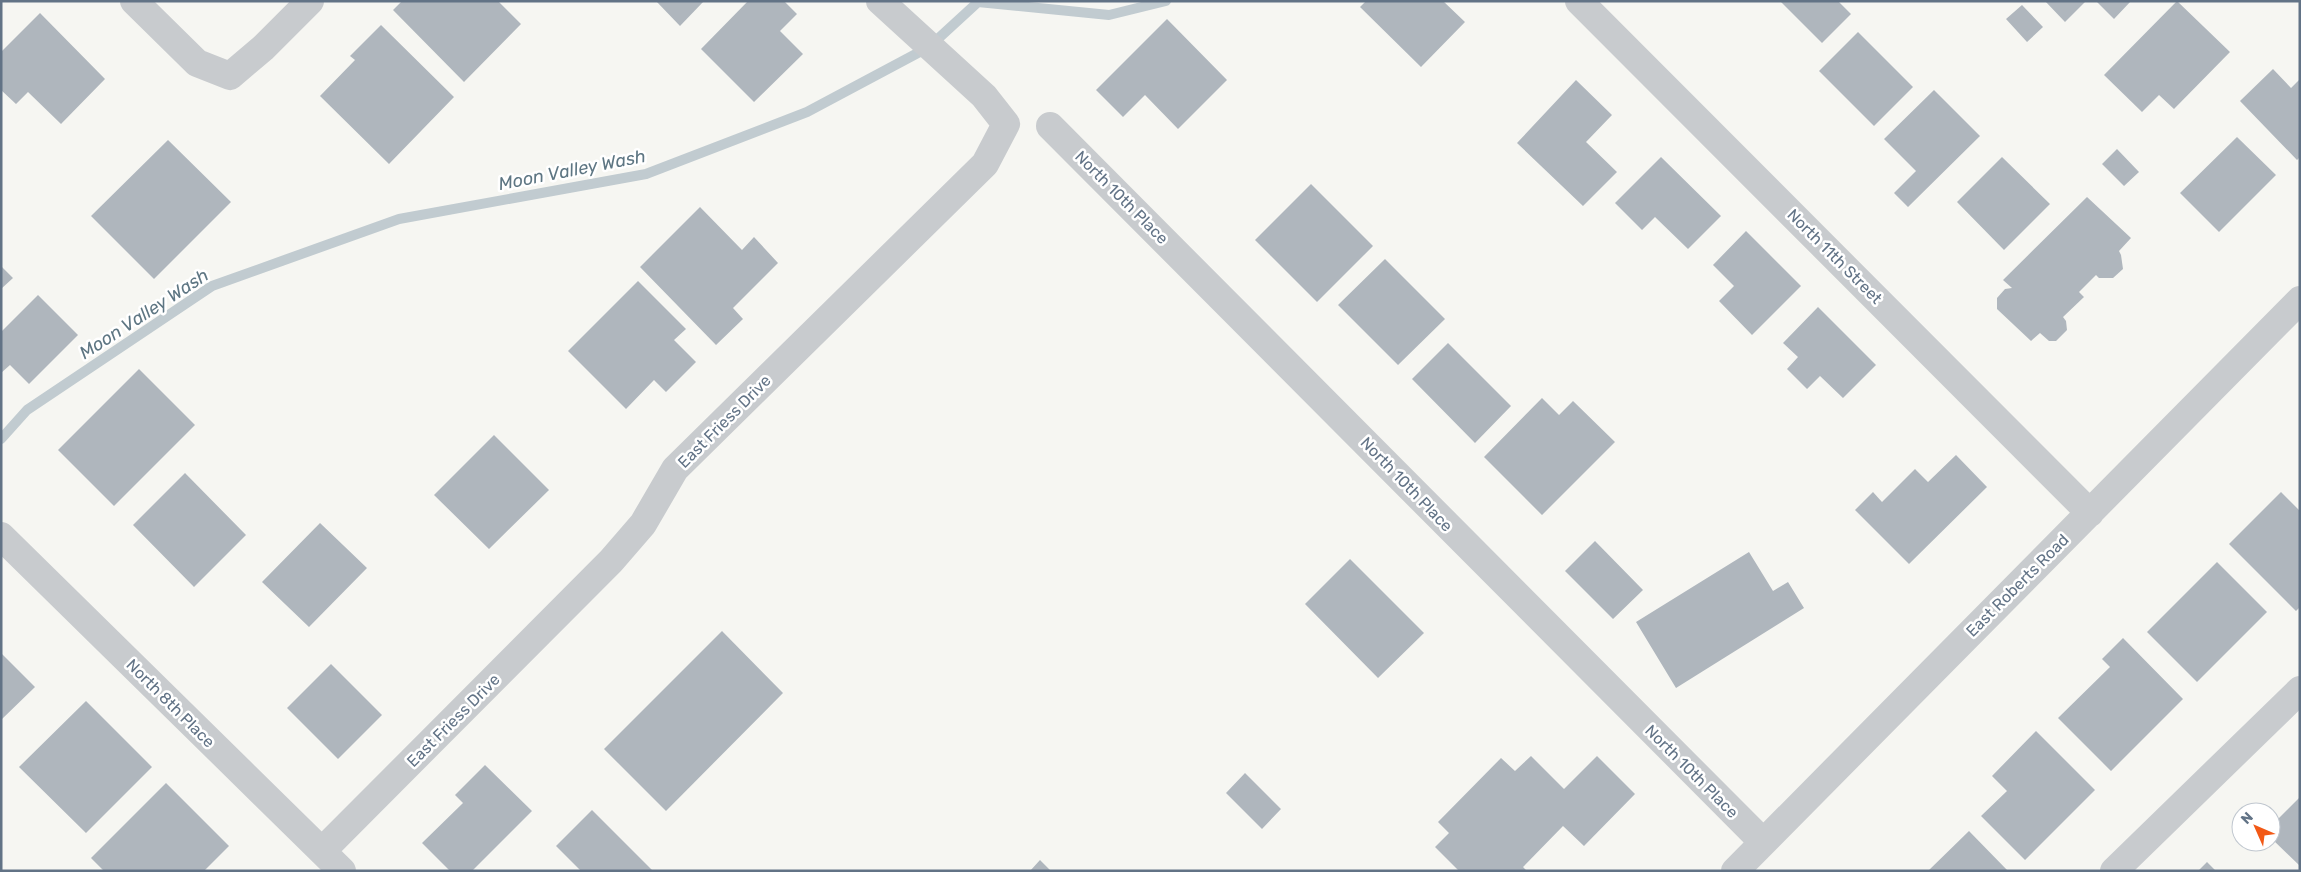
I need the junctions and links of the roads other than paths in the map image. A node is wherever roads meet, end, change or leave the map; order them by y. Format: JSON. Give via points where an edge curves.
{"nodes":[{"id":1,"x":134,"y":1,"type":"edge"},
{"id":2,"x":310,"y":1,"type":"edge"},
{"id":3,"x":880,"y":1,"type":"edge"},
{"id":4,"x":1579,"y":1,"type":"edge"},
{"id":5,"x":1050,"y":126,"type":"dead end"},
{"id":6,"x":2300,"y":300,"type":"edge"},
{"id":7,"x":2090,"y":513,"type":"junction"},
{"id":8,"x":1,"y":536,"type":"edge"},
{"id":9,"x":2300,"y":690,"type":"edge"},
{"id":10,"x":1763,"y":842,"type":"junction"},
{"id":11,"x":322,"y":851,"type":"junction"},
{"id":12,"x":342,"y":871,"type":"edge"},
{"id":13,"x":1735,"y":871,"type":"edge"},
{"id":14,"x":2114,"y":871,"type":"edge"}],
"edges":[{"from":1,"to":2,"type":"street","via":[[197,63],[230,76]]},
{"from":3,"to":11,"type":"street","name":"East Friess Drive","via":[[984,96],[1006,124],[985,164],[675,469],[643,524],[611,561]]},
{"from":4,"to":7,"type":"street","name":"North 11th Street"},
{"from":5,"to":10,"type":"street","name":"North 10th Place"},
{"from":6,"to":7,"type":"street","name":"East Roberts Road"},
{"from":7,"to":10,"type":"street","name":"East Roberts Road"},
{"from":8,"to":11,"type":"street","name":"North 8th Place"},
{"from":9,"to":14,"type":"street"},
{"from":10,"to":13,"type":"street","name":"East Roberts Road"},
{"from":11,"to":12,"type":"street","name":"North 8th Place"}]}
